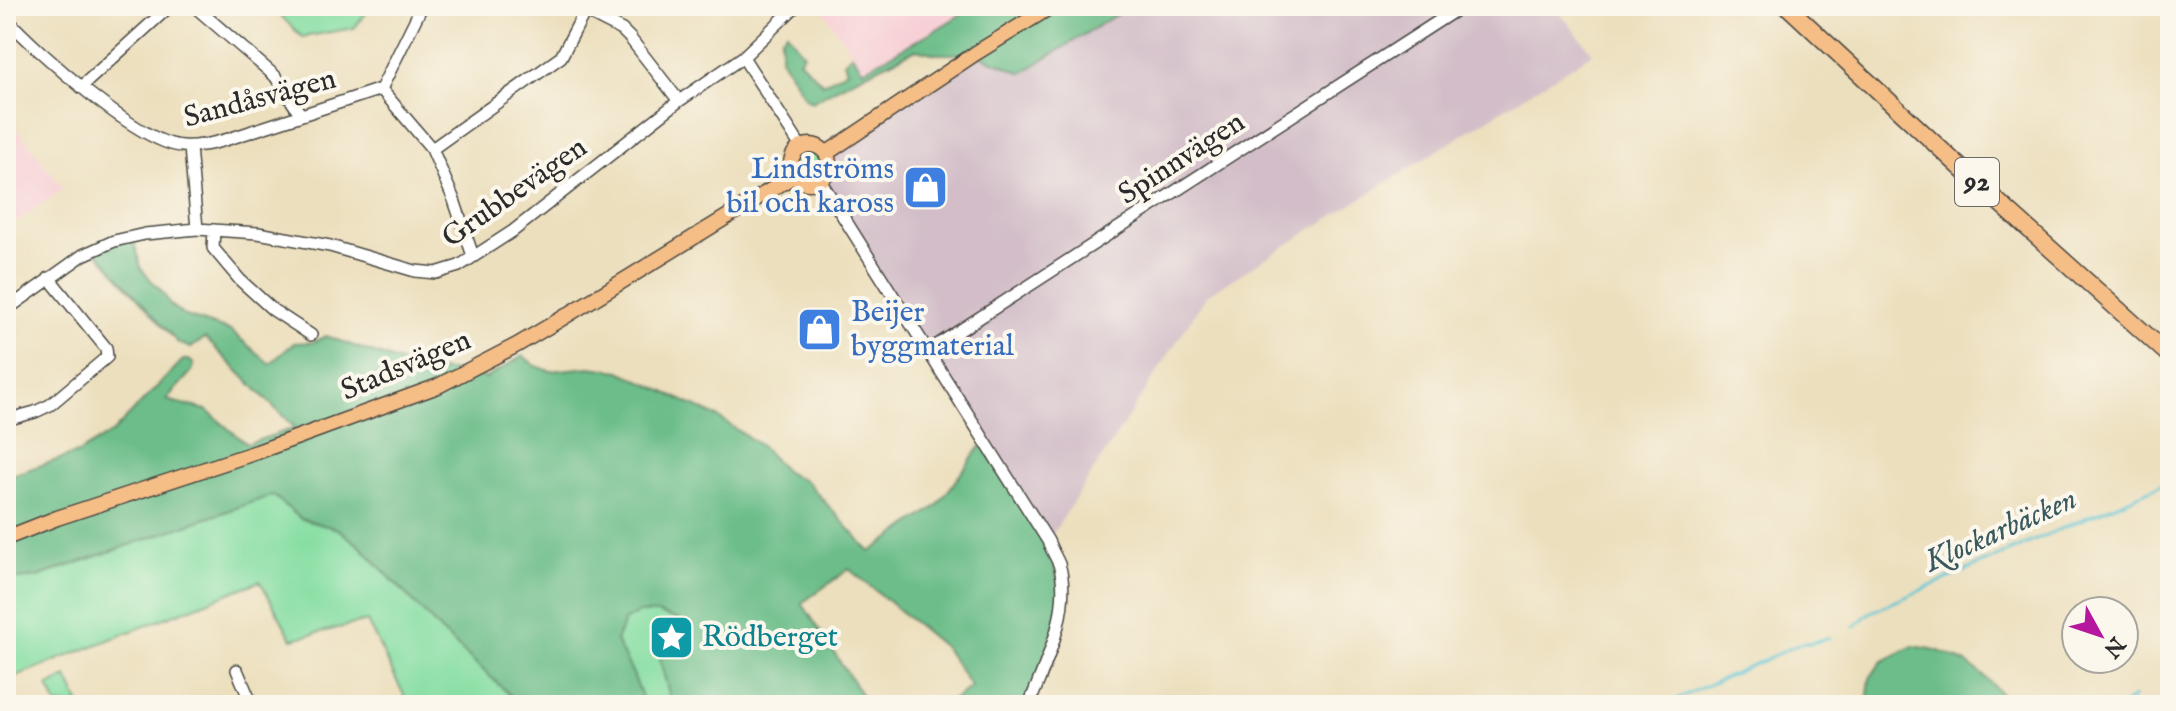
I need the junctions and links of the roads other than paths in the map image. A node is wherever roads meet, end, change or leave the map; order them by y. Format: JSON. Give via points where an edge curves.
{"nodes":[{"id":1,"x":170,"y":6,"type":"edge"},
{"id":2,"x":194,"y":6,"type":"edge"},
{"id":3,"x":422,"y":6,"type":"edge"},
{"id":4,"x":796,"y":6,"type":"edge"},
{"id":5,"x":1052,"y":6,"type":"edge"},
{"id":6,"x":1462,"y":6,"type":"edge"},
{"id":7,"x":1787,"y":6,"type":"edge"},
{"id":8,"x":580,"y":8,"type":"edge"},
{"id":9,"x":6,"y":18,"type":"edge"},
{"id":10,"x":743,"y":57,"type":"junction"},
{"id":11,"x":81,"y":87,"type":"junction"},
{"id":12,"x":381,"y":89,"type":"junction"},
{"id":13,"x":679,"y":101,"type":"junction"},
{"id":14,"x":301,"y":115,"type":"junction"},
{"id":15,"x":190,"y":147,"type":"junction"},
{"id":16,"x":801,"y":147,"type":"junction"},
{"id":17,"x":432,"y":149,"type":"junction"},
{"id":18,"x":827,"y":153,"type":"junction"},
{"id":19,"x":795,"y":175,"type":"junction"},
{"id":20,"x":820,"y":180,"type":"junction"},
{"id":21,"x":197,"y":229,"type":"junction"},
{"id":22,"x":214,"y":230,"type":"junction"},
{"id":23,"x":473,"y":256,"type":"junction"},
{"id":24,"x":49,"y":278,"type":"junction"},
{"id":25,"x":6,"y":310,"type":"edge"},
{"id":26,"x":311,"y":335,"type":"dead end"},
{"id":27,"x":928,"y":351,"type":"junction"},
{"id":28,"x":2170,"y":356,"type":"edge"},
{"id":29,"x":6,"y":420,"type":"edge"},
{"id":30,"x":6,"y":538,"type":"edge"},
{"id":31,"x":237,"y":670,"type":"dead end"},
{"id":32,"x":252,"y":705,"type":"edge"},
{"id":33,"x":1029,"y":705,"type":"edge"}],
"edges":[{"from":1,"to":11,"type":"street"},
{"from":2,"to":14,"type":"street","via":[[275,76]]},
{"from":3,"to":12,"type":"street","name":"Sandåsvägen"},
{"from":4,"to":10,"type":"street","name":"Grubbevägen"},
{"from":5,"to":18,"type":"main road"},
{"from":6,"to":27,"type":"street","name":"Spinnvägen"},
{"from":7,"to":28,"type":"highway","number":"92"},
{"from":8,"to":13,"type":"street","via":[[622,30]]},
{"from":8,"to":17,"type":"street","via":[[561,57]]},
{"from":9,"to":11,"type":"street","name":"Sandåsvägen"},
{"from":10,"to":13,"type":"street","name":"Grubbevägen"},
{"from":10,"to":16,"type":"street"},
{"from":11,"to":15,"type":"street","name":"Sandåsvägen","via":[[150,135]]},
{"from":12,"to":14,"type":"street","name":"Sandåsvägen"},
{"from":12,"to":17,"type":"street"},
{"from":13,"to":23,"type":"street","name":"Grubbevägen","via":[[513,231]]},
{"from":14,"to":15,"type":"street","name":"Sandåsvägen"},
{"from":15,"to":21,"type":"street"},
{"from":16,"to":18,"type":"main road","via":[[818,146]]},
{"from":16,"to":19,"type":"main road","via":[[791,160]]},
{"from":17,"to":23,"type":"street"},
{"from":18,"to":20,"type":"main road","via":[[829,168]]},
{"from":19,"to":20,"type":"main road","via":[[809,183]]},
{"from":19,"to":30,"type":"main road","name":"Stadsvägen","via":[[561,319],[438,386]]},
{"from":20,"to":27,"type":"street"},
{"from":21,"to":22,"type":"street","name":"Grubbevägen"},
{"from":21,"to":24,"type":"street","name":"Grubbevägen","via":[[114,241]]},
{"from":22,"to":23,"type":"street","name":"Grubbevägen","via":[[295,238],[415,271],[436,273]]},
{"from":22,"to":26,"type":"street","via":[[213,248],[240,280]]},
{"from":24,"to":25,"type":"street","name":"Grubbevägen"},
{"from":24,"to":29,"type":"street","via":[[106,348],[107,357],[42,410]]},
{"from":27,"to":33,"type":"street","via":[[1059,566],[1063,600],[1052,648]]},
{"from":31,"to":32,"type":"street"}]}
